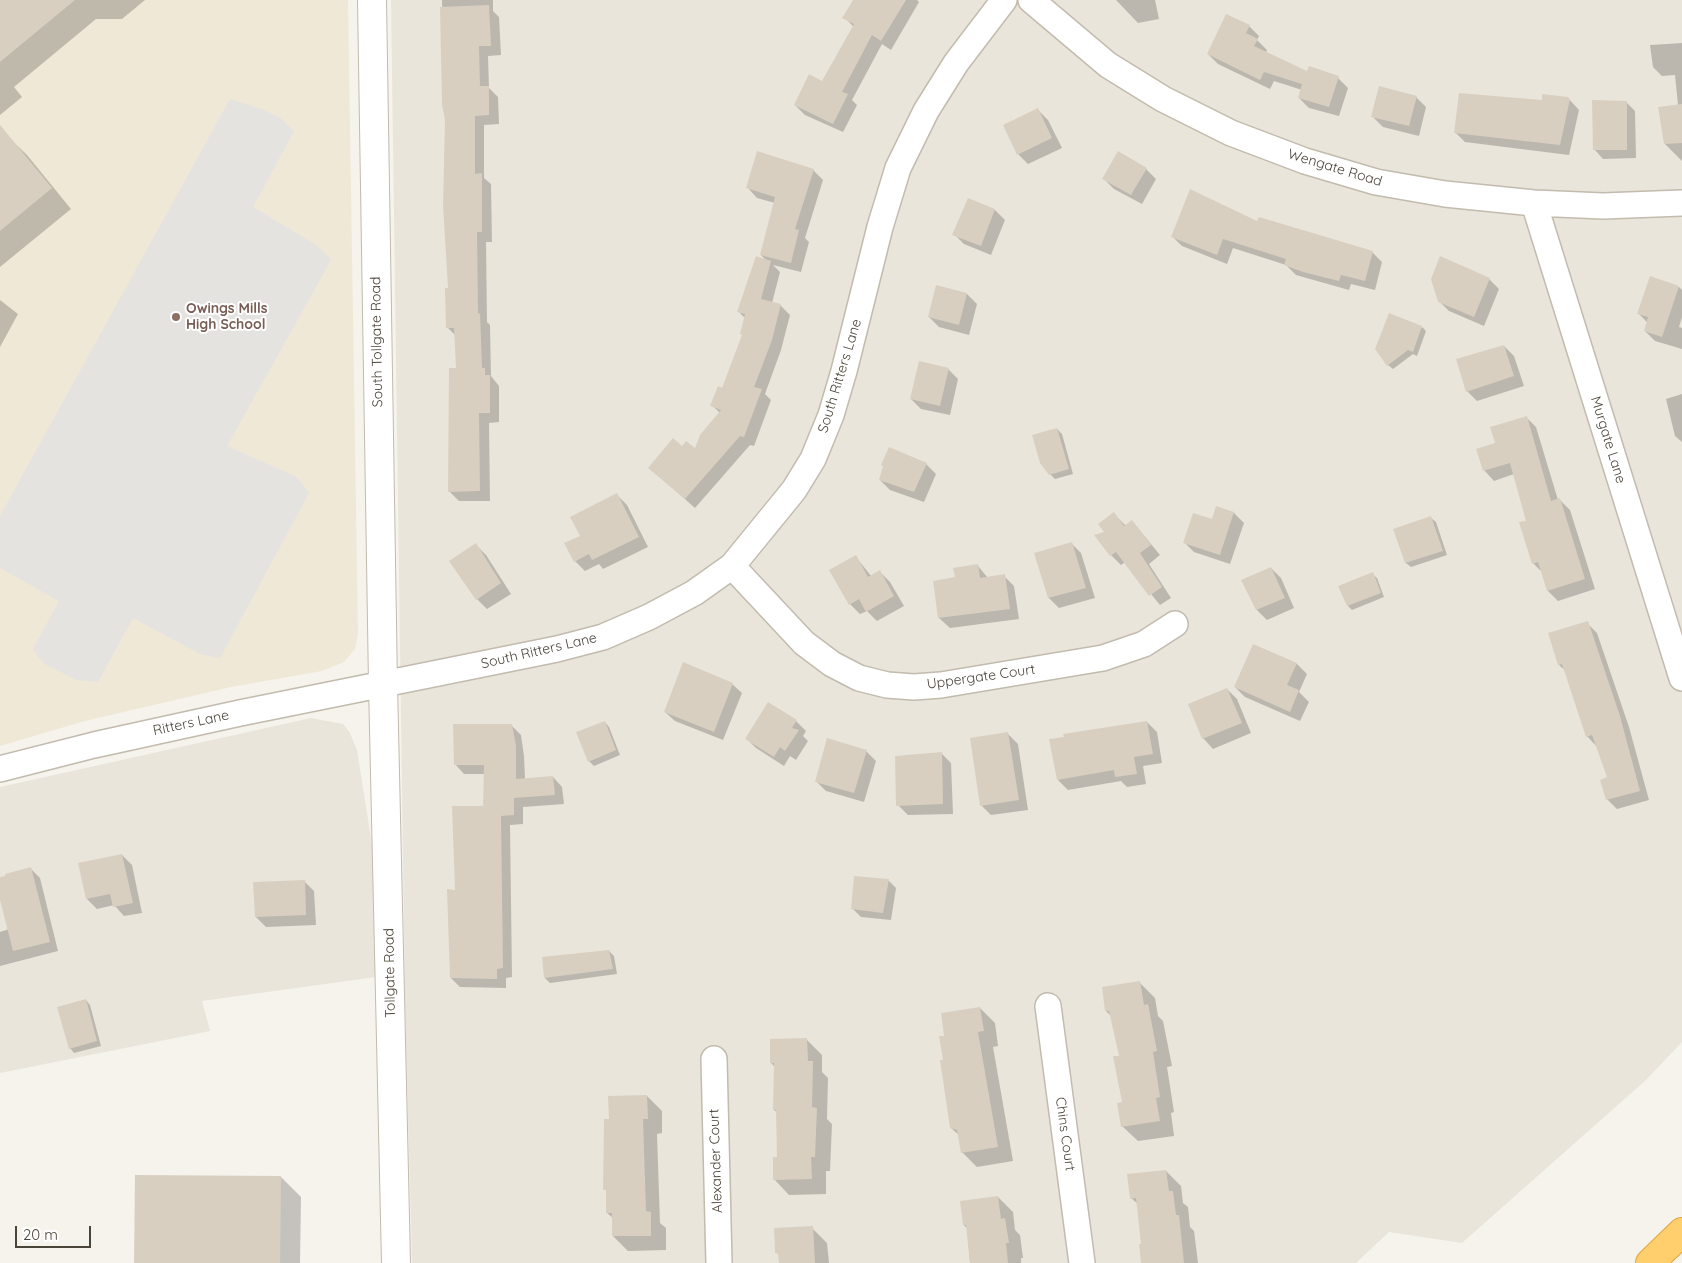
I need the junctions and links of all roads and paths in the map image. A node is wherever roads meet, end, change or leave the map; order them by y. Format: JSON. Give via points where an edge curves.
{"nodes":[{"id":1,"x":372,"y":0,"type":"edge"},
{"id":2,"x":1004,"y":0,"type":"edge"},
{"id":3,"x":1031,"y":0,"type":"edge"},
{"id":4,"x":1534,"y":203,"type":"junction"},
{"id":5,"x":1682,"y":203,"type":"edge"},
{"id":6,"x":732,"y":566,"type":"junction"},
{"id":7,"x":1175,"y":624,"type":"dead end"},
{"id":8,"x":1682,"y":678,"type":"edge"},
{"id":9,"x":383,"y":684,"type":"junction"},
{"id":10,"x":0,"y":769,"type":"edge"},
{"id":11,"x":1048,"y":1006,"type":"dead end"},
{"id":12,"x":714,"y":1059,"type":"dead end"},
{"id":13,"x":1682,"y":1232,"type":"edge"},
{"id":14,"x":396,"y":1263,"type":"edge"},
{"id":15,"x":719,"y":1263,"type":"edge"},
{"id":16,"x":1082,"y":1263,"type":"edge"},
{"id":17,"x":1650,"y":1263,"type":"edge"}],
"edges":[{"from":1,"to":9,"type":"street","name":"South Tollgate Road"},
{"from":2,"to":6,"type":"street","name":"South Ritters Lane","via":[[956,63],[926,111],[898,168],[844,371],[813,459],[794,490]]},
{"from":3,"to":4,"type":"street","name":"Wengate Road","via":[[1108,65],[1163,99],[1232,133],[1305,161],[1376,182],[1445,194]]},
{"from":4,"to":5,"type":"street","name":"Wengate Road","via":[[1603,206]]},
{"from":4,"to":8,"type":"street","name":"Murgate Lane"},
{"from":6,"to":7,"type":"street","name":"Uppergate Court","via":[[804,643],[832,664],[860,678],[887,685],[940,685],[1103,658],[1144,644]]},
{"from":6,"to":9,"type":"street","name":"South Ritters Lane","via":[[694,593],[603,637]]},
{"from":9,"to":10,"type":"street","name":"Ritters Lane","via":[[113,740]]},
{"from":9,"to":14,"type":"street","name":"Tollgate Road"},
{"from":11,"to":16,"type":"street","name":"Chins Court"},
{"from":12,"to":15,"type":"street","name":"Alexander Court"},
{"from":13,"to":17,"type":"highway"}]}
